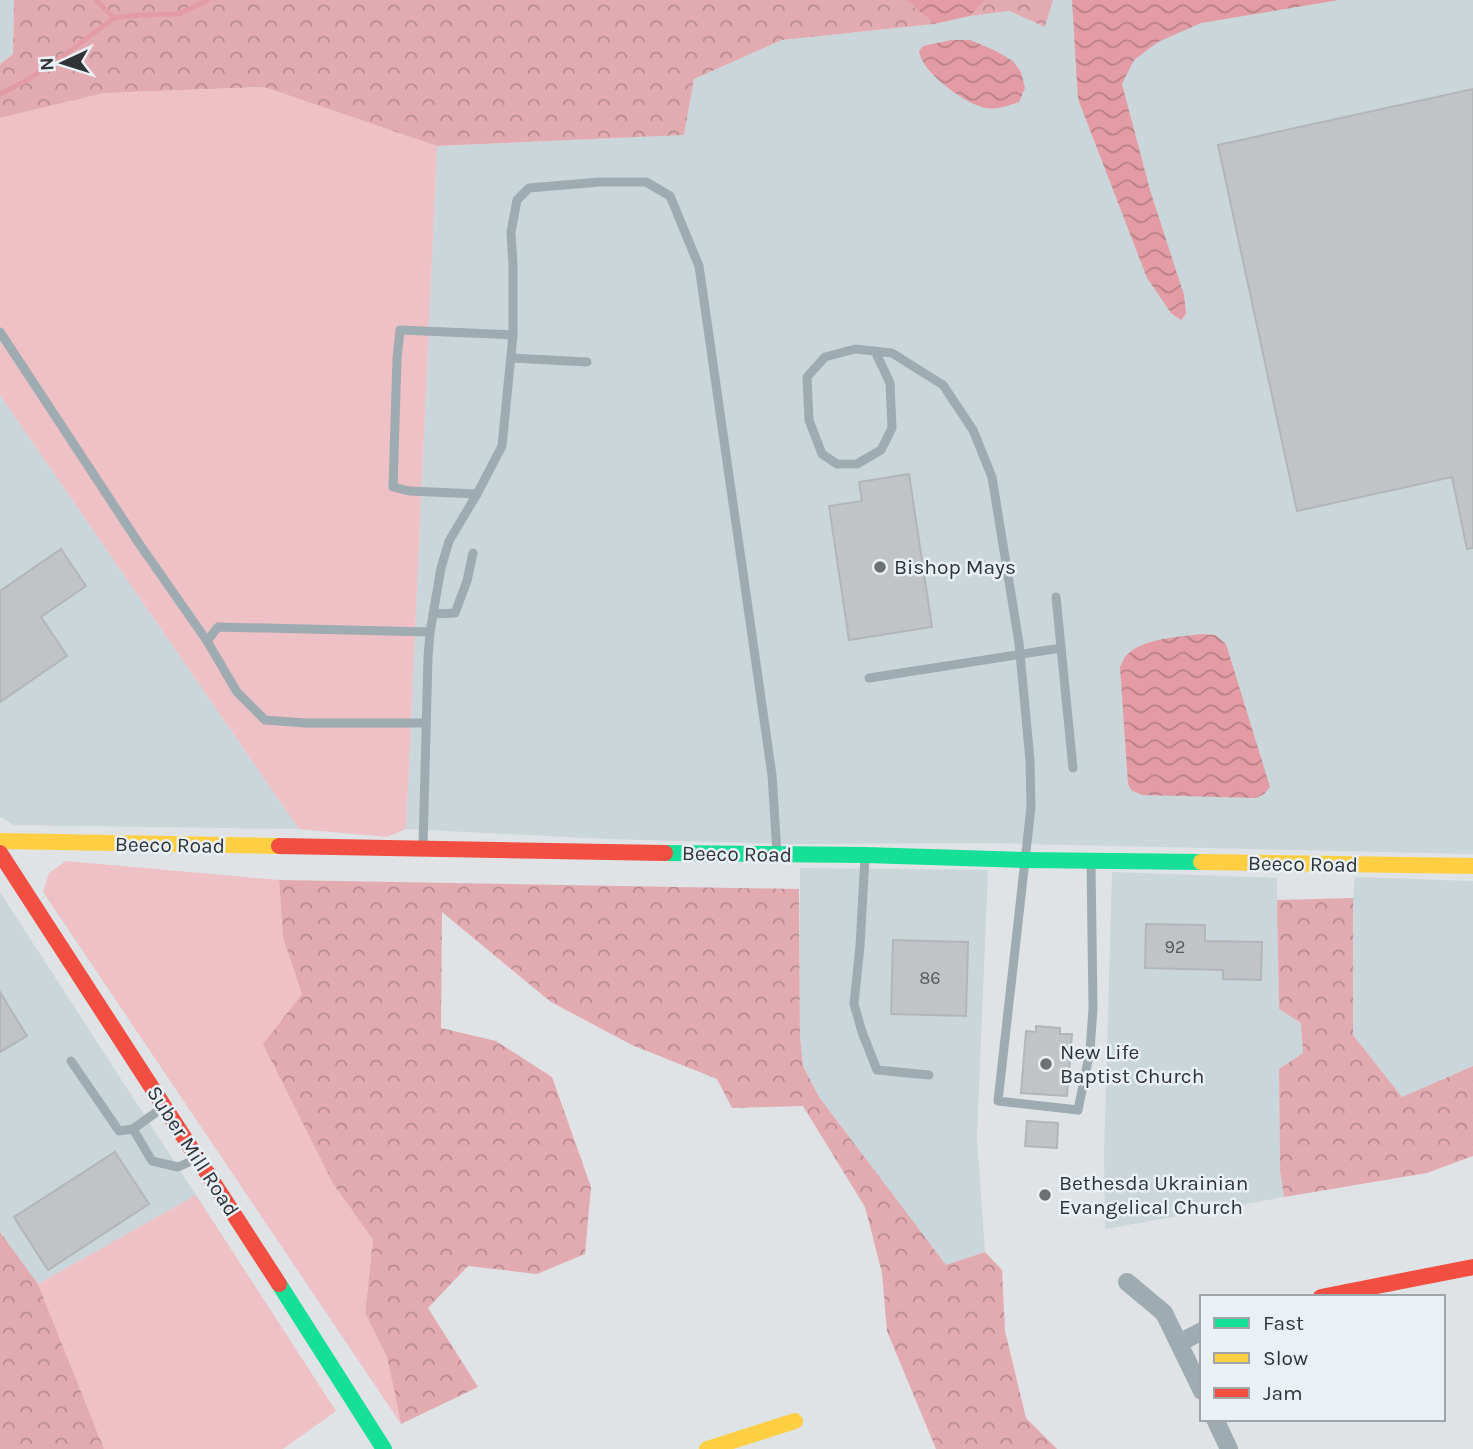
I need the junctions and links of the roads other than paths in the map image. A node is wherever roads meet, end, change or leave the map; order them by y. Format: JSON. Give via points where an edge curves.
{"nodes":[{"id":1,"x":0,"y":332,"type":"edge"},
{"id":2,"x":513,"y":335,"type":"junction"},
{"id":3,"x":875,"y":351,"type":"junction"},
{"id":4,"x":511,"y":358,"type":"junction"},
{"id":5,"x":587,"y":362,"type":"dead end"},
{"id":6,"x":477,"y":494,"type":"junction"},
{"id":7,"x":473,"y":552,"type":"dead end"},
{"id":8,"x":1056,"y":597,"type":"dead end"},
{"id":9,"x":433,"y":614,"type":"junction"},
{"id":10,"x":430,"y":632,"type":"junction"},
{"id":11,"x":207,"y":641,"type":"junction"},
{"id":12,"x":1061,"y":648,"type":"junction"},
{"id":13,"x":1020,"y":654,"type":"junction"},
{"id":14,"x":869,"y":678,"type":"dead end"},
{"id":15,"x":426,"y":723,"type":"junction"},
{"id":16,"x":1073,"y":768,"type":"dead end"},
{"id":17,"x":0,"y":841,"type":"edge"},
{"id":18,"x":423,"y":848,"type":"junction"},
{"id":19,"x":0,"y":853,"type":"edge"},
{"id":20,"x":778,"y":855,"type":"junction"},
{"id":21,"x":865,"y":855,"type":"junction"},
{"id":22,"x":1026,"y":860,"type":"junction"},
{"id":23,"x":1091,"y":861,"type":"junction"},
{"id":24,"x":1473,"y":866,"type":"edge"},
{"id":25,"x":71,"y":1061,"type":"dead end"},
{"id":26,"x":929,"y":1075,"type":"dead end"},
{"id":27,"x":164,"y":1106,"type":"junction"},
{"id":28,"x":133,"y":1129,"type":"junction"},
{"id":29,"x":198,"y":1158,"type":"junction"},
{"id":30,"x":1473,"y":1267,"type":"edge"},
{"id":31,"x":1127,"y":1282,"type":"dead end"},
{"id":32,"x":1331,"y":1295,"type":"edge"},
{"id":33,"x":1200,"y":1332,"type":"edge"},
{"id":34,"x":1179,"y":1343,"type":"junction"},
{"id":35,"x":1200,"y":1387,"type":"edge"},
{"id":36,"x":794,"y":1421,"type":"dead end"},
{"id":37,"x":1216,"y":1421,"type":"edge"},
{"id":38,"x":384,"y":1449,"type":"edge"},
{"id":39,"x":707,"y":1449,"type":"edge"},
{"id":40,"x":1229,"y":1449,"type":"edge"}],
"edges":[{"from":1,"to":11,"type":"lane"},
{"from":2,"to":4,"type":"lane"},
{"from":2,"to":6,"type":"lane","via":[[400,330],[393,487]]},
{"from":2,"to":20,"type":"lane","via":[[511,232],[517,200],[529,188],[646,182],[670,196],[699,266],[772,775]]},
{"from":3,"to":3,"type":"lane","via":[[855,349],[825,357],[807,377],[809,420],[822,454],[836,464],[857,464],[881,450],[892,428],[890,383]]},
{"from":3,"to":13,"type":"lane","via":[[892,353],[943,385],[973,430],[992,477]]},
{"from":4,"to":5,"type":"lane"},
{"from":4,"to":6,"type":"lane","via":[[502,446]]},
{"from":6,"to":9,"type":"lane","via":[[449,541]]},
{"from":7,"to":9,"type":"lane","via":[[456,613]]},
{"from":8,"to":12,"type":"lane"},
{"from":9,"to":10,"type":"lane"},
{"from":10,"to":11,"type":"lane","via":[[218,627]]},
{"from":10,"to":15,"type":"lane"},
{"from":11,"to":15,"type":"lane","via":[[237,692],[265,720]]},
{"from":12,"to":13,"type":"lane"},
{"from":12,"to":16,"type":"lane"},
{"from":13,"to":14,"type":"lane"},
{"from":13,"to":22,"type":"lane","via":[[1031,807]]},
{"from":15,"to":18,"type":"lane"},
{"from":17,"to":18,"type":"street","name":"Beeco Road"},
{"from":18,"to":20,"type":"street","name":"Beeco Road"},
{"from":19,"to":27,"type":"street","name":"Suber Mill Road"},
{"from":20,"to":21,"type":"street","name":"Beeco Road"},
{"from":21,"to":22,"type":"street","name":"Beeco Road"},
{"from":21,"to":26,"type":"lane","via":[[855,1004],[862,1032],[877,1070]]},
{"from":22,"to":23,"type":"street","name":"Beeco Road"},
{"from":22,"to":23,"type":"lane","via":[[998,1101],[1078,1110],[1093,1008]]},
{"from":23,"to":24,"type":"street","name":"Beeco Road"},
{"from":25,"to":28,"type":"lane","via":[[119,1130]]},
{"from":27,"to":28,"type":"lane"},
{"from":27,"to":29,"type":"street","name":"Suber Mill Road"},
{"from":28,"to":29,"type":"lane","via":[[152,1161],[178,1167]]},
{"from":29,"to":38,"type":"street","name":"Suber Mill Road"},
{"from":30,"to":32,"type":"street"},
{"from":31,"to":34,"type":"street","via":[[1164,1313]]},
{"from":33,"to":34,"type":"street"},
{"from":34,"to":35,"type":"street"},
{"from":36,"to":39,"type":"street"},
{"from":37,"to":40,"type":"street"}]}
